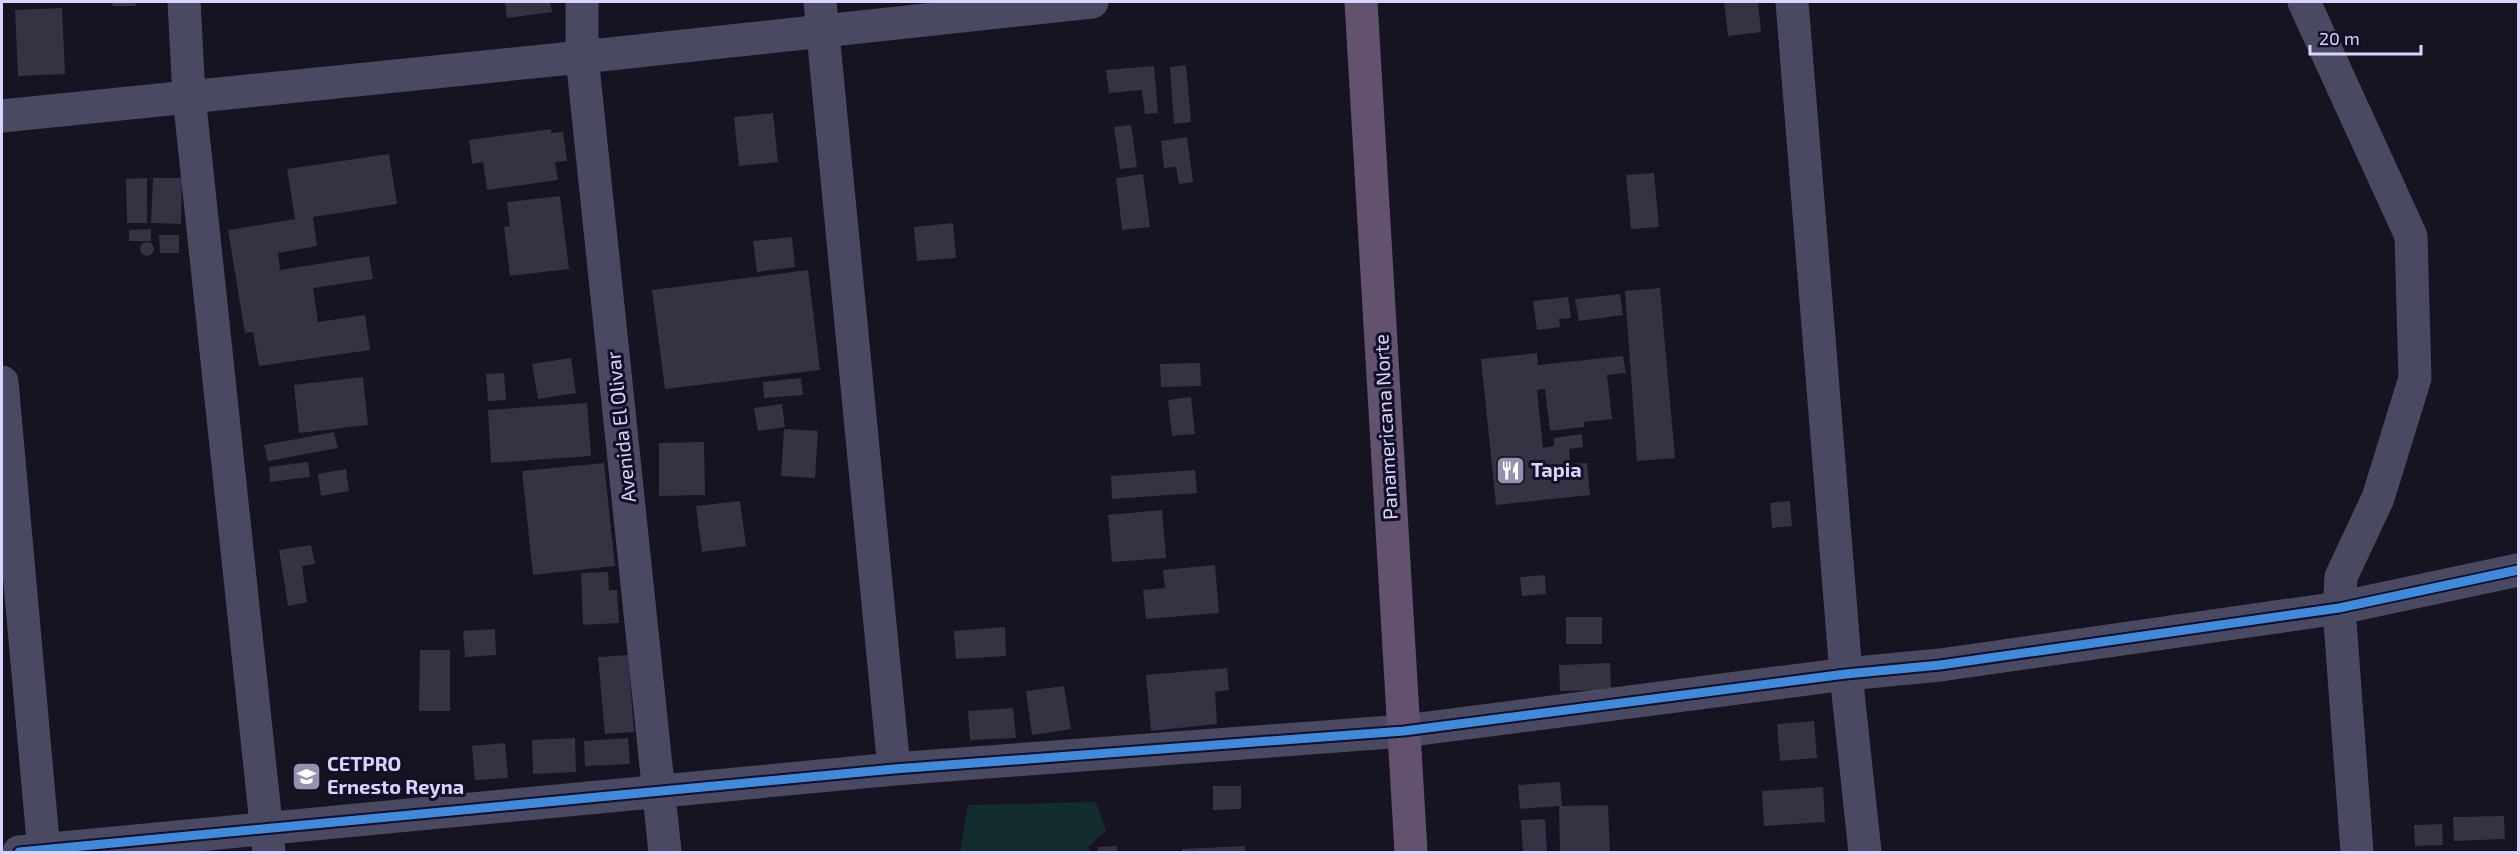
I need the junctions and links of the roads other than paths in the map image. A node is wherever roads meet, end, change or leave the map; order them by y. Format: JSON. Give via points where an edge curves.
{"nodes":[{"id":1,"x":184,"y":2,"type":"edge"},
{"id":2,"x":582,"y":2,"type":"edge"},
{"id":3,"x":1092,"y":2,"type":"edge"},
{"id":4,"x":1361,"y":2,"type":"edge"},
{"id":5,"x":1792,"y":2,"type":"edge"},
{"id":6,"x":2304,"y":2,"type":"edge"},
{"id":7,"x":822,"y":15,"type":"edge"},
{"id":8,"x":582,"y":57,"type":"junction"},
{"id":9,"x":189,"y":96,"type":"junction"},
{"id":10,"x":2,"y":116,"type":"edge"},
{"id":11,"x":2,"y":382,"type":"edge"},
{"id":12,"x":2518,"y":570,"type":"edge"},
{"id":13,"x":2339,"y":608,"type":"junction"},
{"id":14,"x":1846,"y":674,"type":"junction"},
{"id":15,"x":1404,"y":731,"type":"junction"},
{"id":16,"x":894,"y":769,"type":"junction"},
{"id":17,"x":660,"y":791,"type":"junction"},
{"id":18,"x":268,"y":840,"type":"edge"},
{"id":19,"x":35,"y":852,"type":"edge"},
{"id":20,"x":665,"y":852,"type":"edge"},
{"id":21,"x":1411,"y":852,"type":"edge"},
{"id":22,"x":1865,"y":852,"type":"edge"},
{"id":23,"x":2357,"y":852,"type":"edge"}],
"edges":[{"from":1,"to":9,"type":"street"},
{"from":2,"to":8,"type":"street","name":"Avenida El Olivar"},
{"from":3,"to":7,"type":"street"},
{"from":4,"to":15,"type":"highway","name":"Panamericana Norte"},
{"from":5,"to":14,"type":"street"},
{"from":6,"to":13,"type":"street","via":[[2411,236],[2415,378],[2378,498],[2341,577]]},
{"from":7,"to":8,"type":"street"},
{"from":7,"to":16,"type":"street"},
{"from":8,"to":9,"type":"street"},
{"from":8,"to":17,"type":"street","name":"Avenida El Olivar"},
{"from":9,"to":10,"type":"street"},
{"from":9,"to":18,"type":"street"},
{"from":11,"to":19,"type":"street"},
{"from":12,"to":13,"type":"street"},
{"from":13,"to":14,"type":"street","via":[[1940,665]]},
{"from":13,"to":23,"type":"street"},
{"from":14,"to":15,"type":"street"},
{"from":14,"to":22,"type":"street"},
{"from":15,"to":16,"type":"street"},
{"from":15,"to":21,"type":"highway","name":"Panamericana Norte"},
{"from":16,"to":17,"type":"street"},
{"from":17,"to":18,"type":"street"},
{"from":17,"to":20,"type":"street","name":"Avenida El Olivar"},
{"from":18,"to":19,"type":"street"}]}
